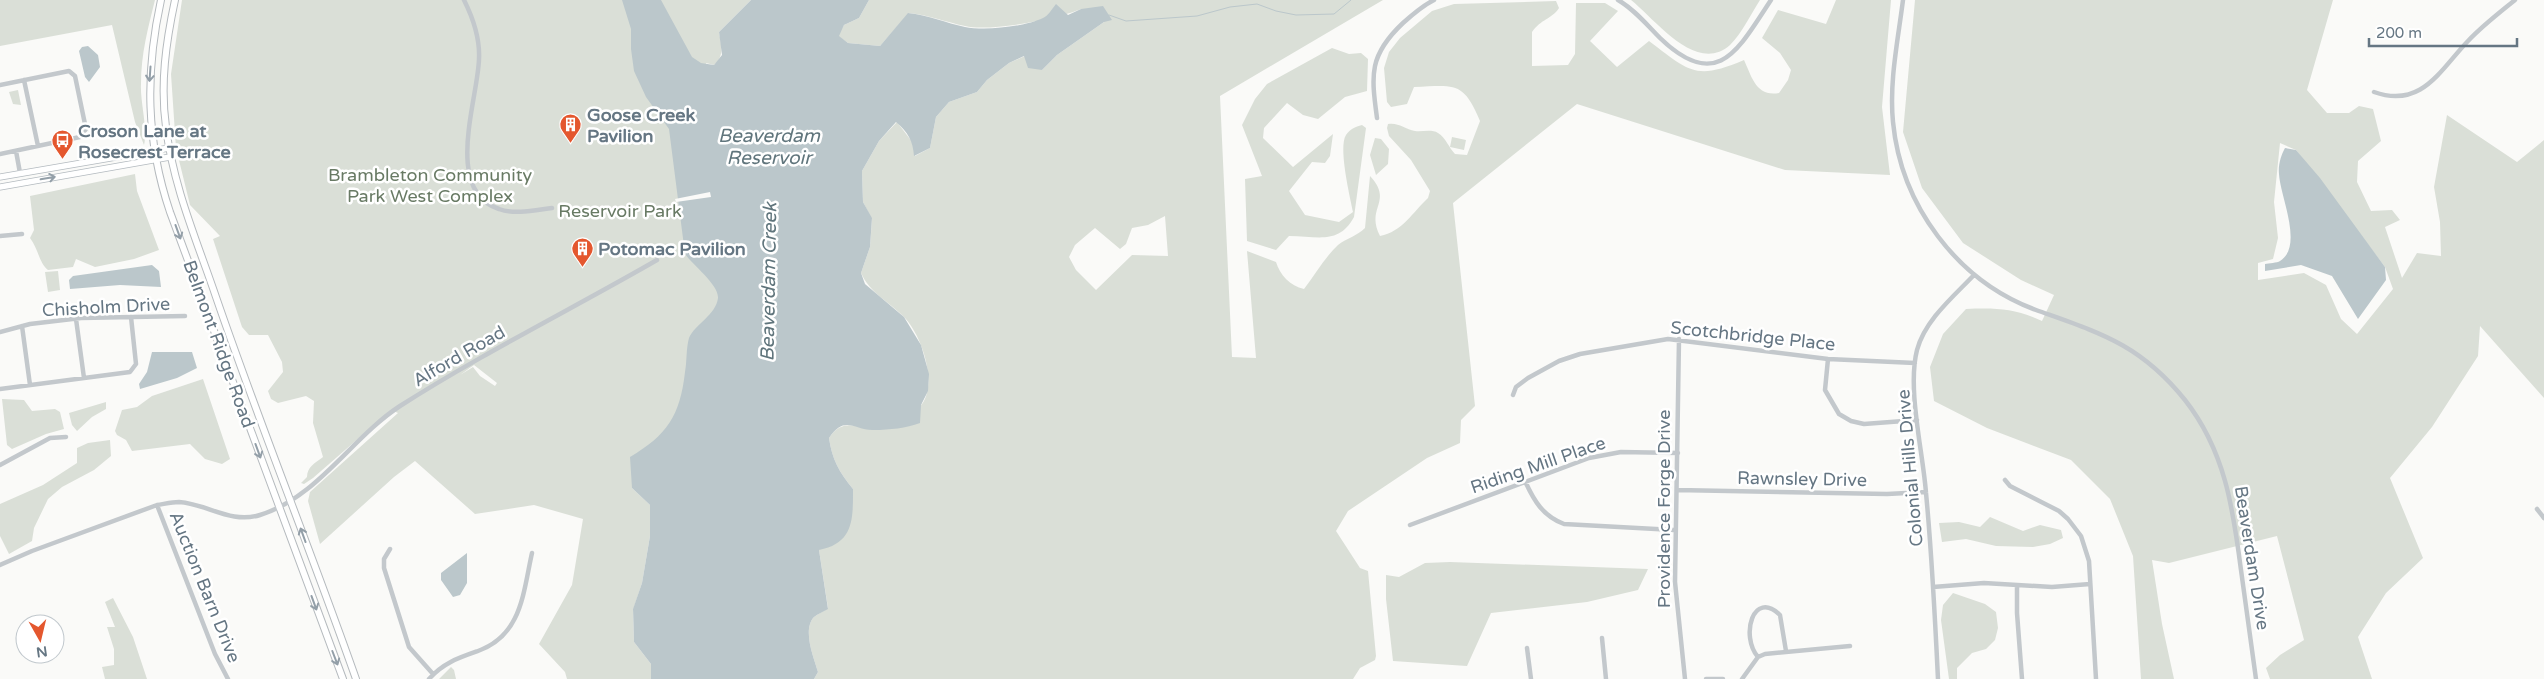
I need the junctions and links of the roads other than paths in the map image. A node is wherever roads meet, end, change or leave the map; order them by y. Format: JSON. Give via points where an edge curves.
{"nodes":[{"id":1,"x":161,"y":0,"type":"edge"},
{"id":2,"x":175,"y":0,"type":"edge"},
{"id":3,"x":464,"y":0,"type":"edge"},
{"id":4,"x":1434,"y":0,"type":"edge"},
{"id":5,"x":1618,"y":0,"type":"edge"},
{"id":6,"x":1771,"y":0,"type":"edge"},
{"id":7,"x":1903,"y":0,"type":"edge"},
{"id":8,"x":2515,"y":0,"type":"edge"},
{"id":9,"x":24,"y":80,"type":"junction"},
{"id":10,"x":0,"y":85,"type":"edge"},
{"id":11,"x":2374,"y":92,"type":"dead end"},
{"id":12,"x":1377,"y":118,"type":"dead end"},
{"id":13,"x":38,"y":146,"type":"junction"},
{"id":14,"x":169,"y":148,"type":"junction"},
{"id":15,"x":16,"y":151,"type":"junction"},
{"id":16,"x":153,"y":151,"type":"junction"},
{"id":17,"x":0,"y":154,"type":"edge"},
{"id":18,"x":170,"y":156,"type":"junction"},
{"id":19,"x":155,"y":160,"type":"junction"},
{"id":20,"x":20,"y":173,"type":"junction"},
{"id":21,"x":0,"y":177,"type":"edge"},
{"id":22,"x":0,"y":187,"type":"edge"},
{"id":23,"x":552,"y":208,"type":"dead end"},
{"id":24,"x":22,"y":234,"type":"dead end"},
{"id":25,"x":0,"y":236,"type":"edge"},
{"id":26,"x":657,"y":260,"type":"dead end"},
{"id":27,"x":1974,"y":275,"type":"junction"},
{"id":28,"x":185,"y":316,"type":"dead end"},
{"id":29,"x":132,"y":317,"type":"junction"},
{"id":30,"x":76,"y":319,"type":"junction"},
{"id":31,"x":22,"y":326,"type":"junction"},
{"id":32,"x":0,"y":332,"type":"edge"},
{"id":33,"x":1679,"y":339,"type":"junction"},
{"id":34,"x":1828,"y":359,"type":"junction"},
{"id":35,"x":1915,"y":363,"type":"junction"},
{"id":36,"x":84,"y":378,"type":"junction"},
{"id":37,"x":30,"y":385,"type":"junction"},
{"id":38,"x":0,"y":389,"type":"edge"},
{"id":39,"x":1513,"y":395,"type":"dead end"},
{"id":40,"x":1917,"y":420,"type":"junction"},
{"id":41,"x":66,"y":437,"type":"dead end"},
{"id":42,"x":1678,"y":453,"type":"junction"},
{"id":43,"x":0,"y":464,"type":"edge"},
{"id":44,"x":2005,"y":480,"type":"dead end"},
{"id":45,"x":1525,"y":481,"type":"junction"},
{"id":46,"x":1677,"y":490,"type":"junction"},
{"id":47,"x":1926,"y":492,"type":"junction"},
{"id":48,"x":291,"y":501,"type":"junction"},
{"id":49,"x":157,"y":505,"type":"junction"},
{"id":50,"x":279,"y":507,"type":"junction"},
{"id":51,"x":2538,"y":509,"type":"dead end"},
{"id":52,"x":2544,"y":518,"type":"edge"},
{"id":53,"x":1410,"y":524,"type":"dead end"},
{"id":54,"x":1674,"y":530,"type":"junction"},
{"id":55,"x":390,"y":549,"type":"dead end"},
{"id":56,"x":532,"y":553,"type":"dead end"},
{"id":57,"x":0,"y":566,"type":"edge"},
{"id":58,"x":2090,"y":584,"type":"junction"},
{"id":59,"x":2017,"y":585,"type":"junction"},
{"id":60,"x":1933,"y":587,"type":"junction"},
{"id":61,"x":1602,"y":638,"type":"dead end"},
{"id":62,"x":1850,"y":646,"type":"dead end"},
{"id":63,"x":1527,"y":648,"type":"dead end"},
{"id":64,"x":1786,"y":651,"type":"junction"},
{"id":65,"x":1758,"y":657,"type":"junction"},
{"id":66,"x":433,"y":674,"type":"junction"},
{"id":67,"x":228,"y":679,"type":"edge"},
{"id":68,"x":342,"y":679,"type":"edge"},
{"id":69,"x":356,"y":679,"type":"edge"},
{"id":70,"x":428,"y":679,"type":"edge"},
{"id":71,"x":1531,"y":679,"type":"edge"},
{"id":72,"x":1606,"y":679,"type":"edge"},
{"id":73,"x":1685,"y":679,"type":"edge"},
{"id":74,"x":1706,"y":679,"type":"edge"},
{"id":75,"x":1723,"y":679,"type":"edge"},
{"id":76,"x":1742,"y":679,"type":"edge"},
{"id":77,"x":1938,"y":679,"type":"edge"},
{"id":78,"x":2022,"y":679,"type":"edge"},
{"id":79,"x":2096,"y":679,"type":"edge"},
{"id":80,"x":2256,"y":679,"type":"edge"}],
"edges":[{"from":1,"to":16,"type":"main road","name":"Belmont Ridge Road","one_way":true,"via":[[149,79]]},
{"from":2,"to":14,"type":"main road","name":"Belmont Ridge Road","via":[[163,76]]},
{"from":3,"to":23,"type":"street","via":[[475,29],[479,56],[478,82],[467,144],[471,178],[480,196],[500,210],[518,212]]},
{"from":4,"to":12,"type":"street","via":[[1389,36],[1378,51],[1372,82]]},
{"from":5,"to":6,"type":"street","via":[[1683,58],[1705,63],[1734,54]]},
{"from":7,"to":27,"type":"street","name":"Beaverdam Drive","via":[[1893,84],[1893,121],[1898,155],[1908,188],[1927,222],[1954,257]]},
{"from":8,"to":11,"type":"street","via":[[2469,40],[2432,83],[2397,96]]},
{"from":9,"to":10,"type":"street"},
{"from":9,"to":13,"type":"street"},
{"from":9,"to":13,"type":"street","via":[[69,71],[74,74],[86,129],[80,137]]},
{"from":13,"to":15,"type":"street"},
{"from":14,"to":16,"type":"main road"},
{"from":14,"to":18,"type":"main road","name":"Belmont Ridge Road"},
{"from":15,"to":17,"type":"street"},
{"from":15,"to":20,"type":"street"},
{"from":16,"to":19,"type":"main road","name":"Belmont Ridge Road"},
{"from":16,"to":20,"type":"main road"},
{"from":18,"to":19,"type":"main road"},
{"from":18,"to":48,"type":"main road","name":"Belmont Ridge Road","via":[[184,207],[240,368]]},
{"from":22,"to":19,"type":"main road","one_way":true},
{"from":19,"to":50,"type":"main road","name":"Belmont Ridge Road","one_way":true,"via":[[170,212]]},
{"from":20,"to":21,"type":"main road"},
{"from":24,"to":25,"type":"street"},
{"from":26,"to":48,"type":"street","name":"Alford Road","via":[[398,407]]},
{"from":27,"to":35,"type":"street","name":"Colonial Hills Drive","via":[[1932,322],[1918,348]]},
{"from":27,"to":80,"type":"street","name":"Beaverdam Drive","via":[[2019,303],[2078,323],[2129,348],[2167,380],[2186,402],[2213,443],[2226,480]]},
{"from":28,"to":29,"type":"street","name":"Chisholm Drive"},
{"from":29,"to":30,"type":"street","name":"Chisholm Drive"},
{"from":29,"to":36,"type":"street","via":[[134,368],[124,374]]},
{"from":30,"to":31,"type":"street","name":"Chisholm Drive"},
{"from":30,"to":36,"type":"street"},
{"from":31,"to":32,"type":"street","name":"Chisholm Drive"},
{"from":31,"to":37,"type":"street"},
{"from":33,"to":34,"type":"street","name":"Scotchbridge Place"},
{"from":33,"to":39,"type":"street","name":"Scotchbridge Place","via":[[1580,354],[1558,361],[1516,387]]},
{"from":33,"to":42,"type":"street","name":"Providence Forge Drive"},
{"from":34,"to":35,"type":"street","name":"Scotchbridge Place"},
{"from":34,"to":40,"type":"street","via":[[1825,390],[1839,414],[1864,424]]},
{"from":35,"to":40,"type":"street","name":"Colonial Hills Drive"},
{"from":36,"to":37,"type":"street"},
{"from":37,"to":38,"type":"street"},
{"from":40,"to":47,"type":"street","name":"Colonial Hills Drive"},
{"from":41,"to":43,"type":"street","via":[[50,438]]},
{"from":42,"to":45,"type":"street","name":"Riding Mill Place","via":[[1635,451],[1603,454]]},
{"from":42,"to":46,"type":"street","name":"Providence Forge Drive"},
{"from":44,"to":58,"type":"street","via":[[2010,486],[2068,518],[2087,549]]},
{"from":45,"to":53,"type":"street","name":"Riding Mill Place"},
{"from":45,"to":54,"type":"street","via":[[1540,509],[1564,524]]},
{"from":46,"to":47,"type":"street","name":"Rawnsley Drive"},
{"from":46,"to":54,"type":"street","name":"Providence Forge Drive"},
{"from":47,"to":60,"type":"street","name":"Colonial Hills Drive"},
{"from":48,"to":50,"type":"street","name":"Alford Road"},
{"from":69,"to":48,"type":"main road","name":"Belmont Ridge Road","one_way":true},
{"from":49,"to":50,"type":"street","name":"Alford Road","via":[[178,502],[223,516],[244,518]]},
{"from":49,"to":57,"type":"street","name":"Alford Road","via":[[41,547]]},
{"from":49,"to":67,"type":"street","name":"Auction Barn Drive","via":[[214,654]]},
{"from":50,"to":68,"type":"main road","name":"Belmont Ridge Road","one_way":true},
{"from":51,"to":52,"type":"street"},
{"from":54,"to":73,"type":"street","name":"Providence Forge Drive","via":[[1676,603]]},
{"from":55,"to":66,"type":"street","via":[[384,559],[384,573],[406,639],[415,655]]},
{"from":56,"to":66,"type":"street","via":[[517,614],[506,635],[490,646],[447,663]]},
{"from":58,"to":59,"type":"street"},
{"from":58,"to":79,"type":"street"},
{"from":59,"to":60,"type":"street","via":[[1984,583]]},
{"from":59,"to":78,"type":"street"},
{"from":60,"to":77,"type":"street","name":"Colonial Hills Drive"},
{"from":61,"to":72,"type":"street"},
{"from":62,"to":64,"type":"street"},
{"from":63,"to":71,"type":"street"},
{"from":64,"to":65,"type":"street"},
{"from":64,"to":65,"type":"street","via":[[1780,615],[1772,610],[1761,610],[1749,622],[1753,651]]},
{"from":65,"to":76,"type":"street"},
{"from":66,"to":70,"type":"street"},
{"from":74,"to":75,"type":"street"}]}
